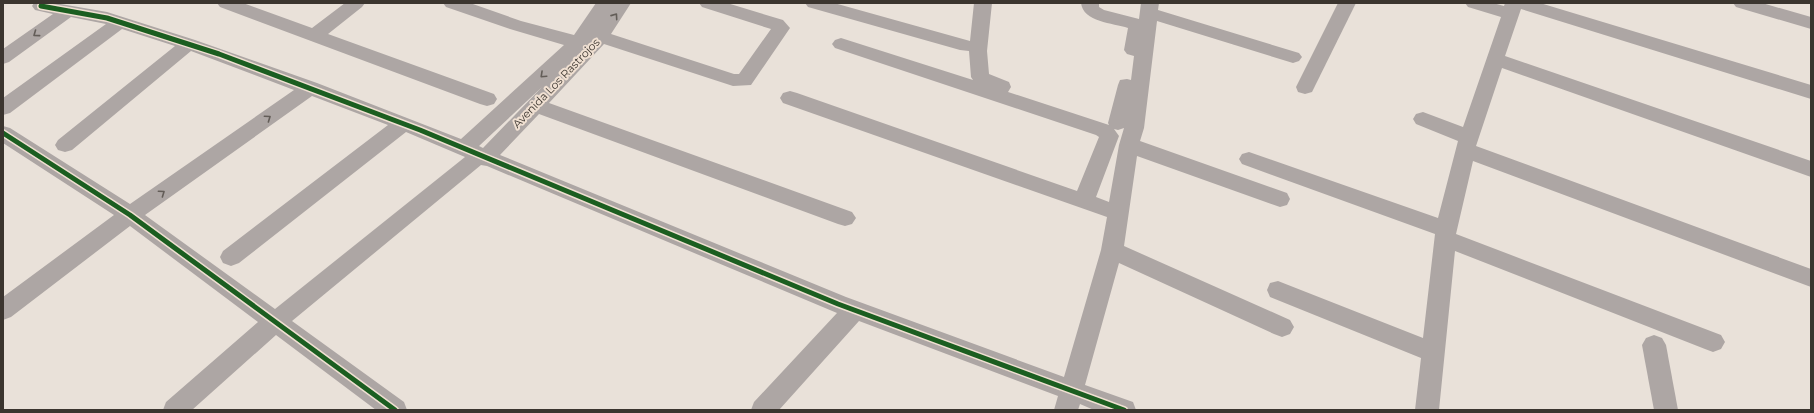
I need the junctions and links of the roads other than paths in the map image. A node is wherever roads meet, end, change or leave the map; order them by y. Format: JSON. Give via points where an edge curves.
{"nodes":[{"id":1,"x":226,"y":3,"type":"edge"},
{"id":2,"x":356,"y":3,"type":"edge"},
{"id":3,"x":452,"y":3,"type":"edge"},
{"id":4,"x":605,"y":3,"type":"edge"},
{"id":5,"x":622,"y":3,"type":"edge"},
{"id":6,"x":708,"y":3,"type":"edge"},
{"id":7,"x":814,"y":3,"type":"edge"},
{"id":8,"x":983,"y":3,"type":"edge"},
{"id":9,"x":1090,"y":3,"type":"edge"},
{"id":10,"x":1347,"y":3,"type":"edge"},
{"id":11,"x":1474,"y":3,"type":"edge"},
{"id":12,"x":1742,"y":3,"type":"edge"},
{"id":13,"x":41,"y":6,"type":"dead end"},
{"id":14,"x":1515,"y":7,"type":"edge"},
{"id":15,"x":1150,"y":8,"type":"edge"},
{"id":16,"x":68,"y":11,"type":"junction"},
{"id":17,"x":120,"y":22,"type":"junction"},
{"id":18,"x":1811,"y":23,"type":"edge"},
{"id":19,"x":313,"y":36,"type":"junction"},
{"id":20,"x":189,"y":44,"type":"junction"},
{"id":21,"x":841,"y":44,"type":"dead end"},
{"id":22,"x":583,"y":46,"type":"junction"},
{"id":23,"x":966,"y":46,"type":"dead end"},
{"id":24,"x":1293,"y":57,"type":"dead end"},
{"id":25,"x":3,"y":58,"type":"edge"},
{"id":26,"x":1494,"y":59,"type":"junction"},
{"id":27,"x":1305,"y":87,"type":"dead end"},
{"id":28,"x":310,"y":88,"type":"junction"},
{"id":29,"x":1811,"y":92,"type":"edge"},
{"id":30,"x":790,"y":98,"type":"dead end"},
{"id":31,"x":487,"y":100,"type":"dead end"},
{"id":32,"x":535,"y":105,"type":"junction"},
{"id":33,"x":3,"y":108,"type":"edge"},
{"id":34,"x":1423,"y":118,"type":"dead end"},
{"id":35,"x":403,"y":124,"type":"junction"},
{"id":36,"x":1127,"y":132,"type":"junction"},
{"id":37,"x":4,"y":134,"type":"edge"},
{"id":38,"x":1467,"y":143,"type":"junction"},
{"id":39,"x":65,"y":146,"type":"dead end"},
{"id":40,"x":475,"y":154,"type":"junction"},
{"id":41,"x":1249,"y":159,"type":"dead end"},
{"id":42,"x":1811,"y":168,"type":"edge"},
{"id":43,"x":1280,"y":199,"type":"dead end"},
{"id":44,"x":1084,"y":200,"type":"junction"},
{"id":45,"x":1118,"y":213,"type":"junction"},
{"id":46,"x":130,"y":215,"type":"junction"},
{"id":47,"x":846,"y":218,"type":"dead end"},
{"id":48,"x":1445,"y":234,"type":"junction"},
{"id":49,"x":1112,"y":250,"type":"junction"},
{"id":50,"x":231,"y":257,"type":"dead end"},
{"id":51,"x":1811,"y":278,"type":"edge"},
{"id":52,"x":1278,"y":290,"type":"dead end"},
{"id":53,"x":3,"y":310,"type":"edge"},
{"id":54,"x":855,"y":310,"type":"junction"},
{"id":55,"x":276,"y":321,"type":"junction"},
{"id":56,"x":1282,"y":327,"type":"dead end"},
{"id":57,"x":1713,"y":342,"type":"dead end"},
{"id":58,"x":1654,"y":345,"type":"dead end"},
{"id":59,"x":1433,"y":352,"type":"junction"},
{"id":60,"x":1069,"y":401,"type":"edge"},
{"id":61,"x":392,"y":409,"type":"edge"},
{"id":62,"x":175,"y":410,"type":"edge"},
{"id":63,"x":763,"y":410,"type":"edge"},
{"id":64,"x":1124,"y":410,"type":"edge"},
{"id":65,"x":1427,"y":410,"type":"edge"},
{"id":66,"x":1666,"y":410,"type":"edge"}],
"edges":[{"from":1,"to":19,"type":"street"},
{"from":2,"to":19,"type":"street"},
{"from":3,"to":22,"type":"street","via":[[516,25],[538,39]]},
{"from":4,"to":22,"type":"street","name":"Avenida Los Rastrojos"},
{"from":22,"to":5,"type":"street","name":"Avenida Los Rastrojos","one_way":true,"via":[[619,10]]},
{"from":6,"to":22,"type":"street","via":[[777,24],[781,28],[744,80],[734,80]]},
{"from":7,"to":23,"type":"street"},
{"from":8,"to":36,"type":"street","via":[[978,51],[980,77]]},
{"from":9,"to":36,"type":"street","via":[[1090,8],[1098,14],[1135,24],[1125,98]]},
{"from":10,"to":27,"type":"street"},
{"from":11,"to":14,"type":"street"},
{"from":12,"to":18,"type":"street"},
{"from":13,"to":16,"type":"street"},
{"from":14,"to":26,"type":"street"},
{"from":14,"to":29,"type":"street"},
{"from":15,"to":24,"type":"street"},
{"from":15,"to":36,"type":"street"},
{"from":16,"to":17,"type":"street"},
{"from":16,"to":25,"type":"street","one_way":true},
{"from":17,"to":20,"type":"street"},
{"from":17,"to":33,"type":"street"},
{"from":19,"to":31,"type":"street"},
{"from":20,"to":28,"type":"street"},
{"from":20,"to":39,"type":"street"},
{"from":21,"to":44,"type":"street","via":[[1103,130],[1109,136]]},
{"from":22,"to":32,"type":"street","name":"Avenida Los Rastrojos"},
{"from":22,"to":40,"type":"street","name":"Avenida Los Rastrojos","one_way":true},
{"from":26,"to":38,"type":"street"},
{"from":26,"to":42,"type":"street"},
{"from":28,"to":35,"type":"street"},
{"from":46,"to":28,"type":"street","one_way":true},
{"from":30,"to":44,"type":"street"},
{"from":32,"to":40,"type":"street","name":"Avenida Los Rastrojos"},
{"from":32,"to":47,"type":"street"},
{"from":34,"to":38,"type":"street"},
{"from":35,"to":40,"type":"street"},
{"from":35,"to":50,"type":"street"},
{"from":36,"to":43,"type":"street"},
{"from":36,"to":45,"type":"street"},
{"from":37,"to":46,"type":"street"},
{"from":38,"to":48,"type":"street"},
{"from":38,"to":51,"type":"street"},
{"from":40,"to":54,"type":"street"},
{"from":40,"to":55,"type":"street"},
{"from":41,"to":48,"type":"street"},
{"from":44,"to":45,"type":"street"},
{"from":45,"to":49,"type":"street"},
{"from":46,"to":53,"type":"street"},
{"from":46,"to":55,"type":"street"},
{"from":48,"to":57,"type":"street"},
{"from":48,"to":59,"type":"street"},
{"from":49,"to":56,"type":"street"},
{"from":49,"to":60,"type":"street"},
{"from":52,"to":59,"type":"street"},
{"from":54,"to":60,"type":"street"},
{"from":54,"to":63,"type":"street"},
{"from":55,"to":61,"type":"street"},
{"from":55,"to":62,"type":"street"},
{"from":58,"to":66,"type":"street"},
{"from":59,"to":65,"type":"street"},
{"from":60,"to":64,"type":"street"}]}
